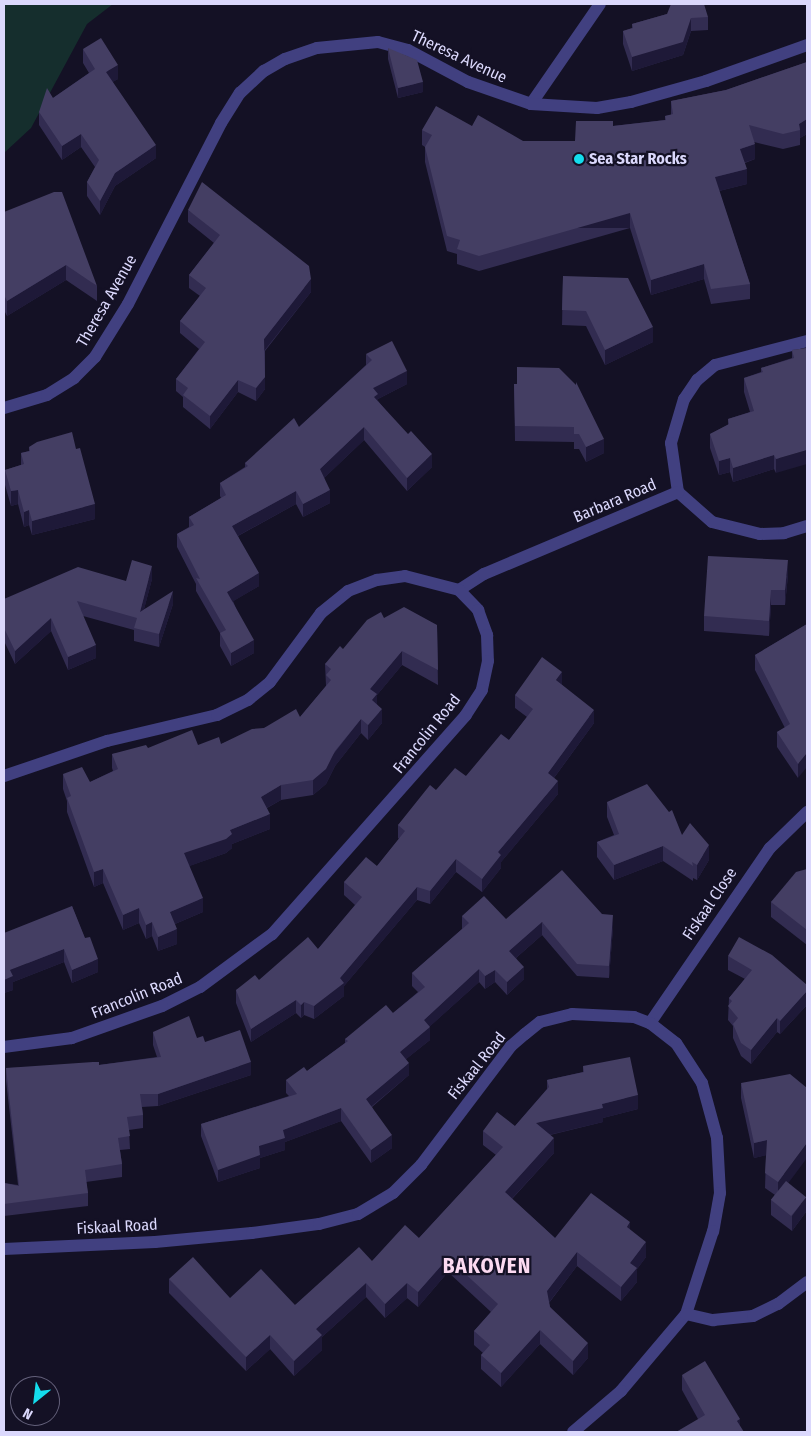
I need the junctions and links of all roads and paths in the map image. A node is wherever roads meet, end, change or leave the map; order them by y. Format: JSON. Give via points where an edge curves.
{"nodes":[{"id":1,"x":600,"y":4,"type":"edge"},
{"id":2,"x":807,"y":45,"type":"edge"},
{"id":3,"x":531,"y":104,"type":"junction"},
{"id":4,"x":807,"y":341,"type":"edge"},
{"id":5,"x":4,"y":408,"type":"edge"},
{"id":6,"x":678,"y":492,"type":"junction"},
{"id":7,"x":807,"y":526,"type":"edge"},
{"id":8,"x":459,"y":590,"type":"junction"},
{"id":9,"x":4,"y":776,"type":"edge"},
{"id":10,"x":807,"y":812,"type":"edge"},
{"id":11,"x":650,"y":1023,"type":"junction"},
{"id":12,"x":4,"y":1047,"type":"edge"},
{"id":13,"x":4,"y":1249,"type":"edge"},
{"id":14,"x":807,"y":1282,"type":"edge"},
{"id":15,"x":686,"y":1314,"type":"junction"},
{"id":16,"x":573,"y":1432,"type":"edge"}],
"edges":[{"from":1,"to":3,"type":"street"},
{"from":2,"to":3,"type":"street","name":"Theresa Avenue","via":[[706,81],[631,102],[597,108]]},
{"from":3,"to":5,"type":"street","name":"Theresa Avenue","via":[[468,82],[408,50],[378,42],[317,48],[264,71],[240,93],[206,148],[128,304],[95,357],[74,378],[47,395]]},
{"from":4,"to":6,"type":"street","name":"Barbara Road","via":[[740,356],[715,365],[697,380],[684,399],[671,443]]},
{"from":6,"to":7,"type":"street","via":[[712,522],[776,533]]},
{"from":6,"to":8,"type":"street","name":"Barbara Road","via":[[484,574]]},
{"from":8,"to":9,"type":"street","via":[[405,576],[377,580],[348,591],[321,613],[270,682],[248,700],[216,715],[107,741]]},
{"from":8,"to":12,"type":"street","name":"Francolin Road","via":[[478,610],[487,635],[488,661],[482,690],[442,746],[272,934],[207,983],[162,1006],[72,1038]]},
{"from":10,"to":11,"type":"street","name":"Fiskaal Close","via":[[770,848]]},
{"from":11,"to":13,"type":"street","name":"Fiskaal Road","via":[[611,1014],[572,1014],[540,1022],[511,1046],[420,1165],[393,1193],[358,1214],[319,1224],[252,1233],[155,1242]]},
{"from":11,"to":15,"type":"street","name":"Fiskaal Road","via":[[676,1043],[691,1062],[712,1111],[717,1138],[720,1193],[713,1231]]},
{"from":14,"to":15,"type":"street","via":[[778,1304],[753,1316],[713,1320]]},
{"from":15,"to":16,"type":"street","name":"Fiskaal Road","via":[[621,1391]]}]}
